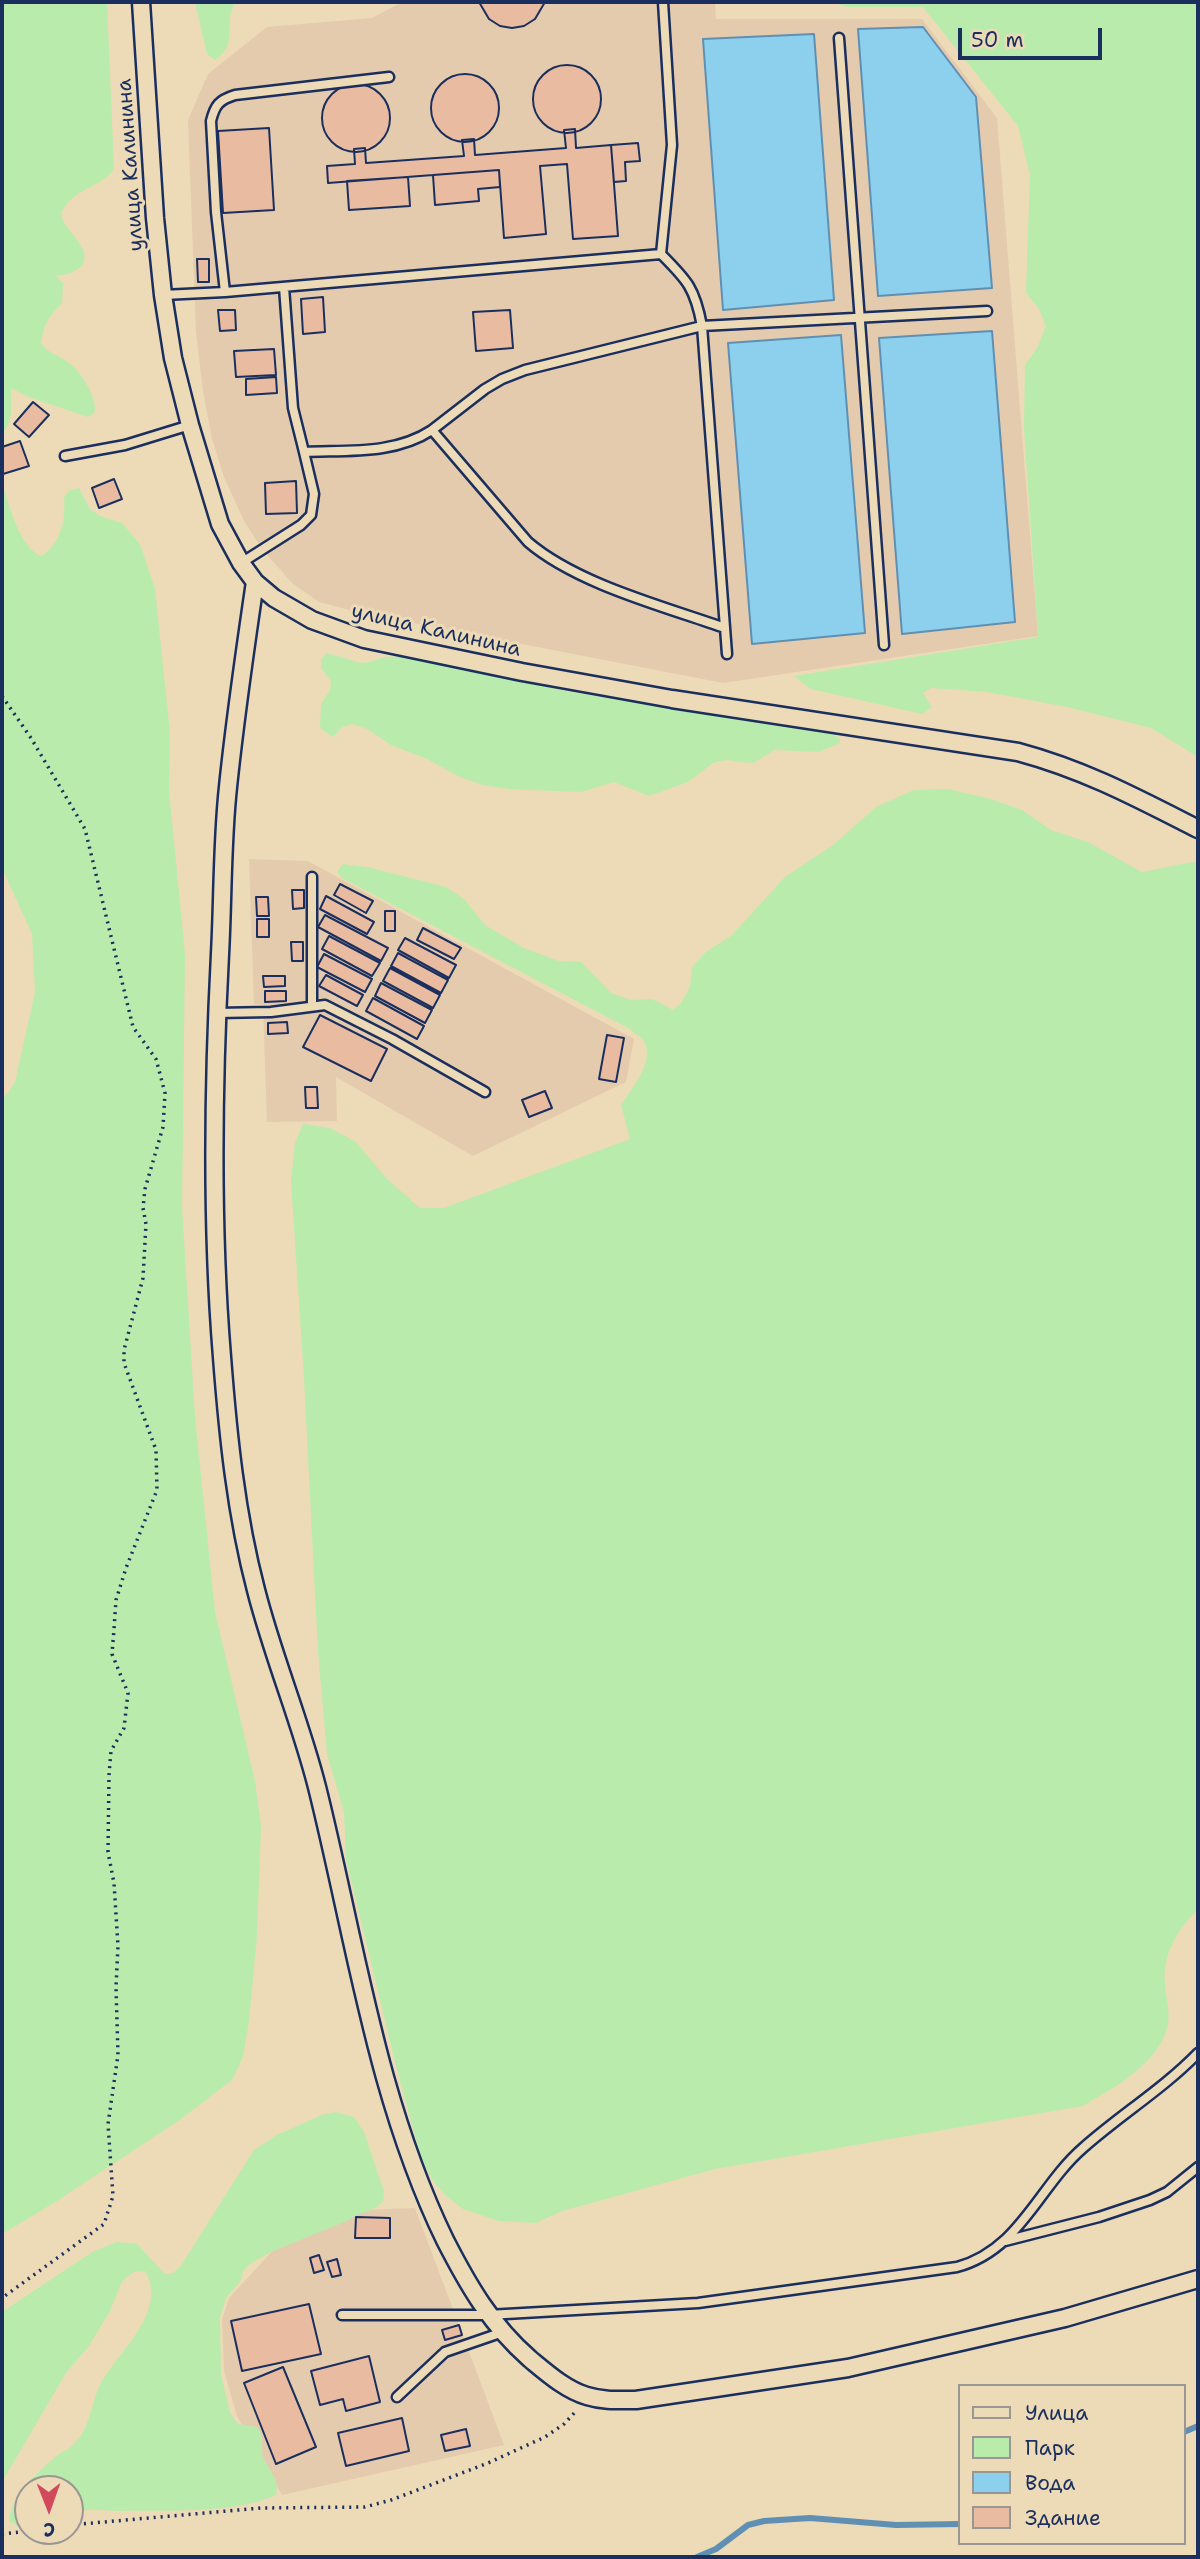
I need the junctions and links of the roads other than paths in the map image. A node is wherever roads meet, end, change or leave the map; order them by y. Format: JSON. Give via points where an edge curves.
{"nodes":[{"id":1,"x":141,"y":2,"type":"edge"},
{"id":2,"x":663,"y":2,"type":"edge"},
{"id":3,"x":839,"y":38,"type":"dead end"},
{"id":4,"x":389,"y":77,"type":"dead end"},
{"id":5,"x":661,"y":254,"type":"junction"},
{"id":6,"x":284,"y":287,"type":"junction"},
{"id":7,"x":225,"y":292,"type":"junction"},
{"id":8,"x":163,"y":295,"type":"junction"},
{"id":9,"x":987,"y":311,"type":"dead end"},
{"id":10,"x":860,"y":319,"type":"junction"},
{"id":11,"x":702,"y":326,"type":"junction"},
{"id":12,"x":190,"y":425,"type":"junction"},
{"id":13,"x":432,"y":430,"type":"junction"},
{"id":14,"x":304,"y":452,"type":"junction"},
{"id":15,"x":65,"y":456,"type":"dead end"},
{"id":16,"x":241,"y":563,"type":"junction"},
{"id":17,"x":255,"y":582,"type":"junction"},
{"id":18,"x":725,"y":628,"type":"junction"},
{"id":19,"x":884,"y":645,"type":"dead end"},
{"id":20,"x":727,"y":654,"type":"dead end"},
{"id":21,"x":1198,"y":829,"type":"edge"},
{"id":22,"x":312,"y":877,"type":"dead end"},
{"id":23,"x":312,"y":1006,"type":"junction"},
{"id":24,"x":215,"y":1013,"type":"junction"},
{"id":25,"x":485,"y":1092,"type":"dead end"},
{"id":26,"x":1198,"y":2053,"type":"edge"},
{"id":27,"x":1198,"y":2167,"type":"edge"},
{"id":28,"x":1005,"y":2241,"type":"junction"},
{"id":29,"x":1198,"y":2279,"type":"edge"},
{"id":30,"x":342,"y":2315,"type":"dead end"},
{"id":31,"x":488,"y":2315,"type":"junction"},
{"id":32,"x":503,"y":2332,"type":"junction"},
{"id":33,"x":397,"y":2397,"type":"dead end"}],
"edges":[{"from":1,"to":8,"type":"street","name":"улица Калинина"},
{"from":2,"to":5,"type":"lane","via":[[672,145]]},
{"from":3,"to":10,"type":"lane"},
{"from":4,"to":7,"type":"lane","via":[[235,95],[214,107],[216,212]]},
{"from":5,"to":6,"type":"lane"},
{"from":5,"to":11,"type":"lane","via":[[688,281],[698,301]]},
{"from":6,"to":7,"type":"lane"},
{"from":6,"to":14,"type":"lane","via":[[293,408]]},
{"from":7,"to":8,"type":"lane"},
{"from":8,"to":12,"type":"street","name":"улица Калинина"},
{"from":9,"to":10,"type":"lane"},
{"from":10,"to":11,"type":"lane"},
{"from":10,"to":19,"type":"lane"},
{"from":11,"to":13,"type":"lane","via":[[525,370],[502,379]]},
{"from":11,"to":18,"type":"lane"},
{"from":12,"to":15,"type":"lane","via":[[125,445]]},
{"from":12,"to":16,"type":"street","name":"улица Калинина","via":[[220,524]]},
{"from":13,"to":14,"type":"lane","via":[[416,441],[382,449]]},
{"from":13,"to":18,"type":"lane","via":[[546,557],[622,591]]},
{"from":14,"to":16,"type":"lane","via":[[314,494],[311,514]]},
{"from":16,"to":17,"type":"street","name":"улица Калинина"},
{"from":17,"to":21,"type":"street","name":"улица Калинина","via":[[303,616],[364,639],[522,672],[1018,752],[1060,763]]},
{"from":17,"to":24,"type":"street","via":[[228,790]]},
{"from":18,"to":20,"type":"lane"},
{"from":22,"to":23,"type":"lane"},
{"from":23,"to":24,"type":"lane"},
{"from":23,"to":25,"type":"lane","via":[[325,1005]]},
{"from":24,"to":31,"type":"street","via":[[221,1352],[240,1525],[267,1632],[306,1744],[399,2129],[430,2209],[467,2284]]},
{"from":26,"to":28,"type":"lane","via":[[1080,2150]]},
{"from":27,"to":28,"type":"lane","via":[[1150,2200]]},
{"from":28,"to":31,"type":"lane","via":[[987,2256],[957,2267],[698,2303]]},
{"from":29,"to":32,"type":"street","via":[[1065,2318],[848,2368],[636,2400],[584,2396],[548,2373]]},
{"from":30,"to":31,"type":"lane"},
{"from":31,"to":32,"type":"street"},
{"from":32,"to":33,"type":"lane","via":[[444,2352]]}]}
